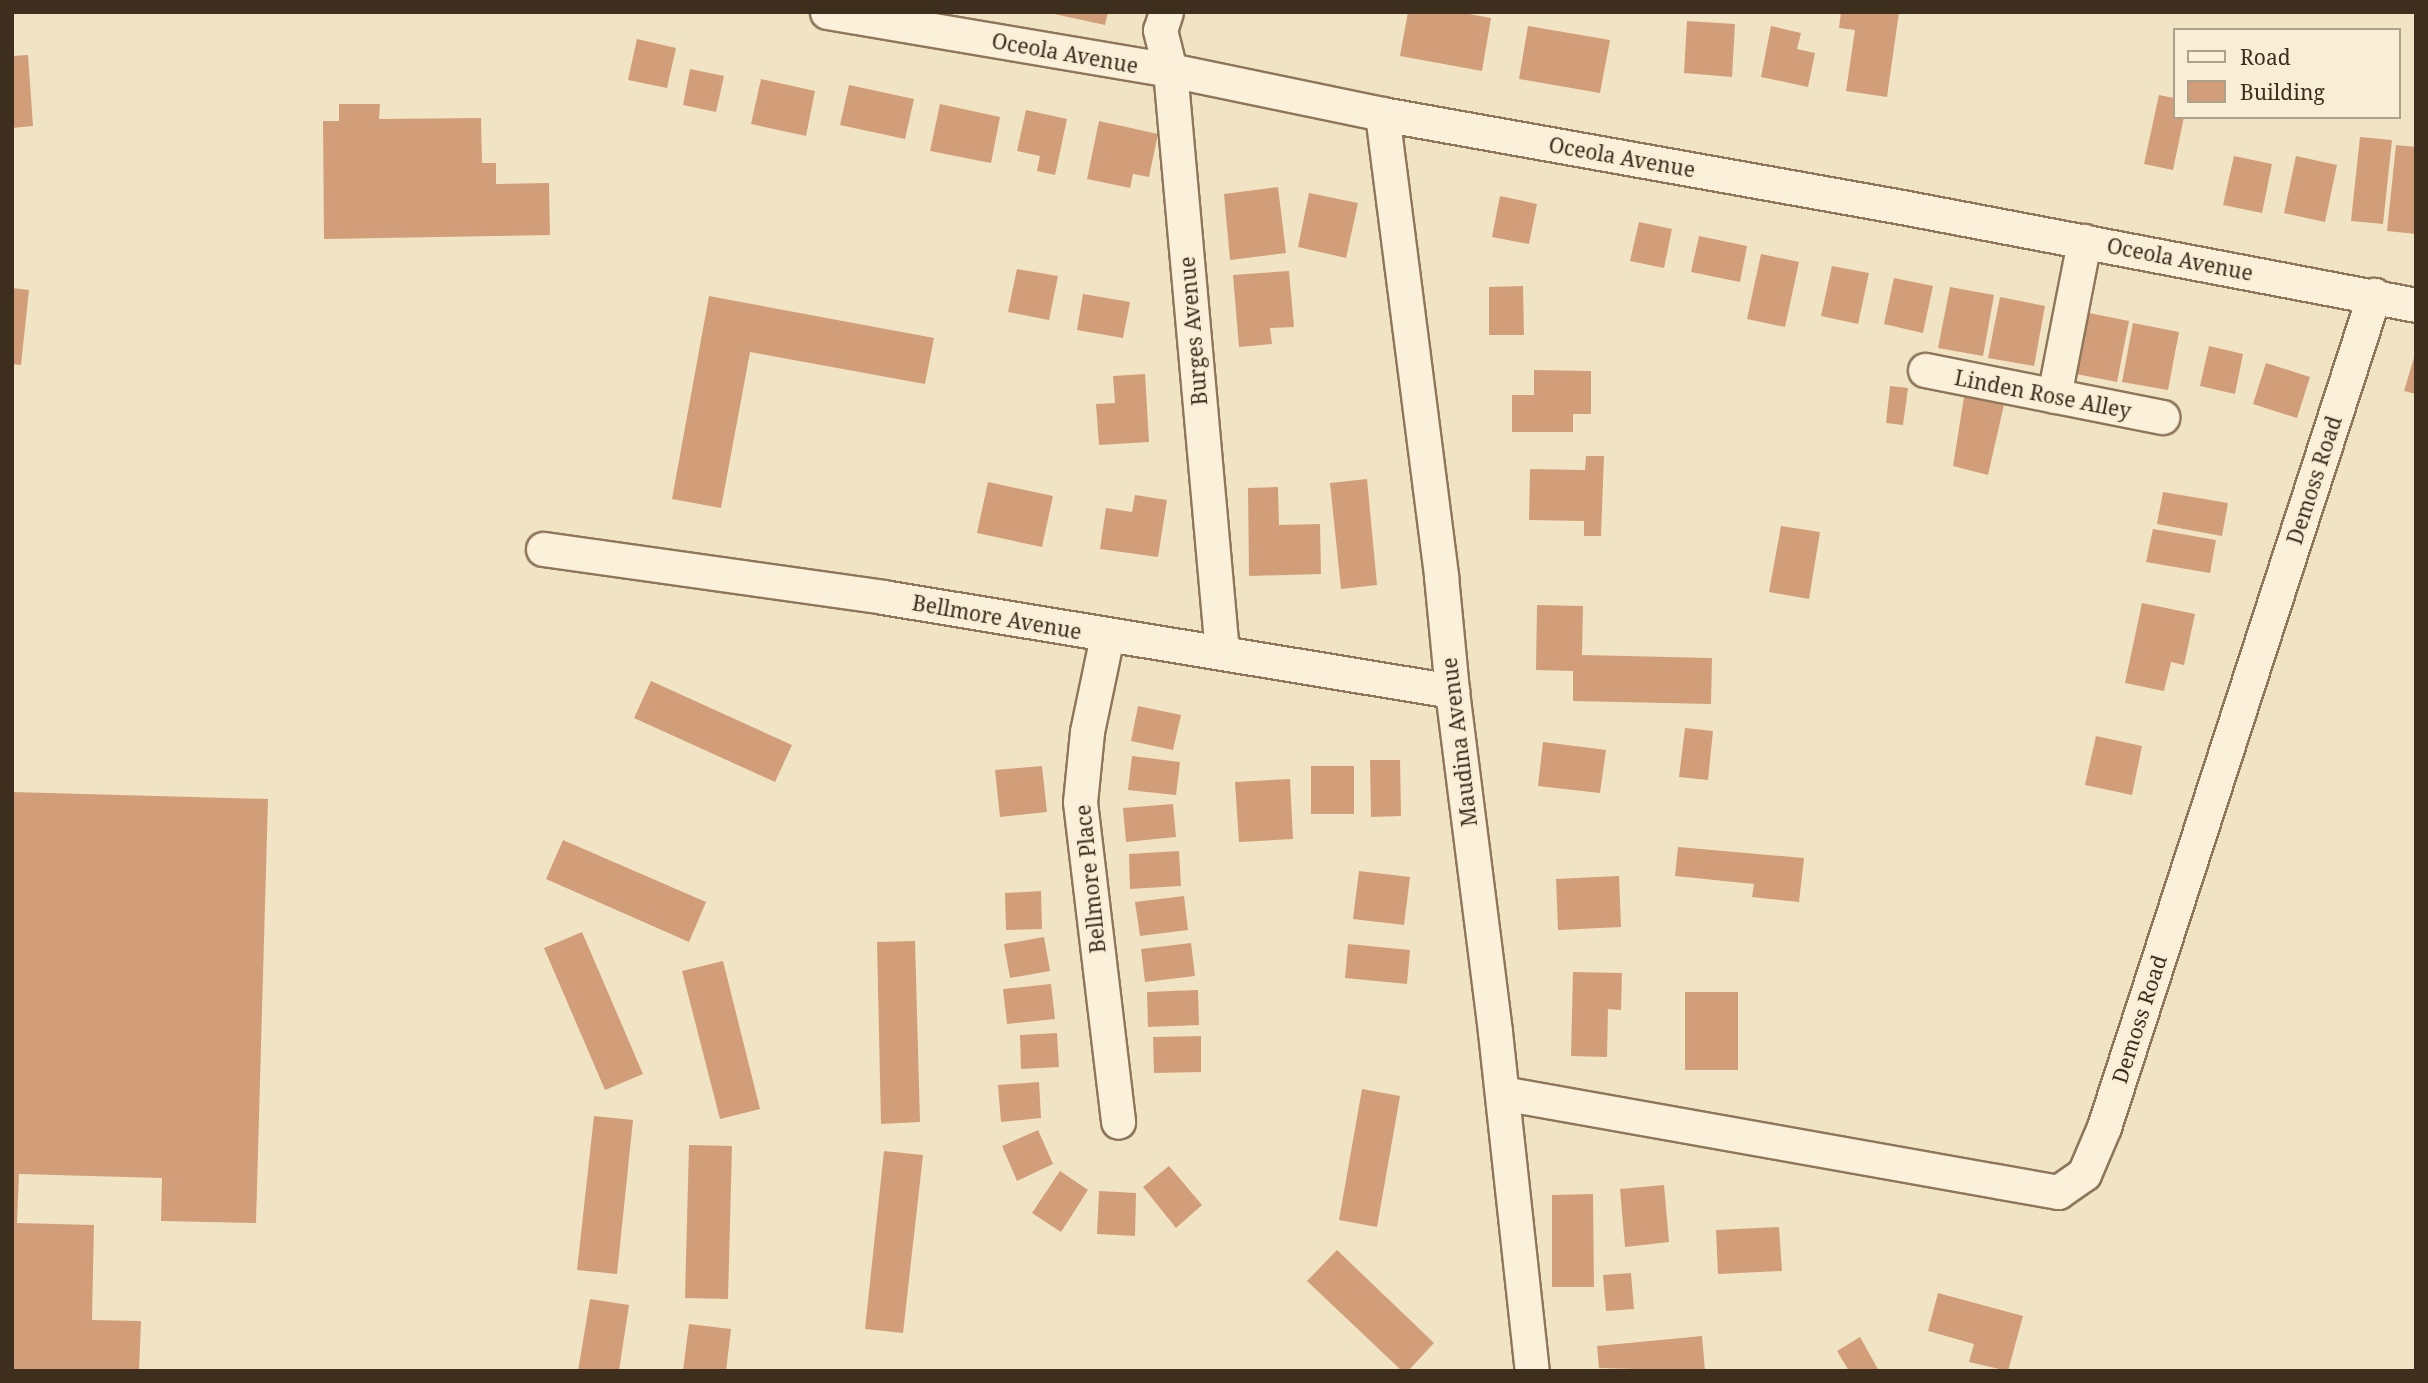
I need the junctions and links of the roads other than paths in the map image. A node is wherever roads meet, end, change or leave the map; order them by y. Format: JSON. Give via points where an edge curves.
{"nodes":[{"id":1,"x":827,"y":12,"type":"edge"},
{"id":2,"x":1166,"y":12,"type":"edge"},
{"id":3,"x":1170,"y":70,"type":"junction"},
{"id":4,"x":1382,"y":114,"type":"junction"},
{"id":5,"x":2084,"y":242,"type":"junction"},
{"id":6,"x":2374,"y":295,"type":"junction"},
{"id":7,"x":2416,"y":305,"type":"edge"},
{"id":8,"x":1925,"y":370,"type":"dead end"},
{"id":9,"x":2054,"y":396,"type":"junction"},
{"id":10,"x":2162,"y":417,"type":"dead end"},
{"id":11,"x":543,"y":548,"type":"dead end"},
{"id":12,"x":1107,"y":636,"type":"junction"},
{"id":13,"x":1222,"y":653,"type":"junction"},
{"id":14,"x":1452,"y":691,"type":"junction"},
{"id":15,"x":1502,"y":1093,"type":"junction"},
{"id":16,"x":1118,"y":1122,"type":"dead end"},
{"id":17,"x":1532,"y":1371,"type":"edge"}],
"edges":[{"from":1,"to":3,"type":"street","name":"Oceola Avenue"},
{"from":2,"to":3,"type":"street","name":"Burges Avenue","via":[[1160,30]]},
{"from":3,"to":4,"type":"street","name":"Oceola Avenue"},
{"from":3,"to":13,"type":"street","name":"Burges Avenue"},
{"from":4,"to":5,"type":"street","name":"Oceola Avenue"},
{"from":4,"to":14,"type":"street","name":"Maudina Avenue"},
{"from":5,"to":6,"type":"street","name":"Oceola Avenue"},
{"from":5,"to":9,"type":"street"},
{"from":6,"to":7,"type":"street","name":"Oceola Avenue"},
{"from":6,"to":15,"type":"street","name":"Demoss Road","via":[[2104,1127],[2084,1174],[2058,1192]]},
{"from":8,"to":9,"type":"street","name":"Linden Rose Alley"},
{"from":9,"to":10,"type":"street","name":"Linden Rose Alley"},
{"from":11,"to":12,"type":"street","name":"Bellmore Avenue","via":[[883,597]]},
{"from":12,"to":13,"type":"street","name":"Bellmore Avenue"},
{"from":12,"to":16,"type":"street","name":"Bellmore Place","via":[[1087,732],[1080,802]]},
{"from":13,"to":14,"type":"street","name":"Bellmore Avenue"},
{"from":14,"to":15,"type":"street","name":"Maudina Avenue"},
{"from":15,"to":17,"type":"street","name":"Maudina Avenue"}]}
